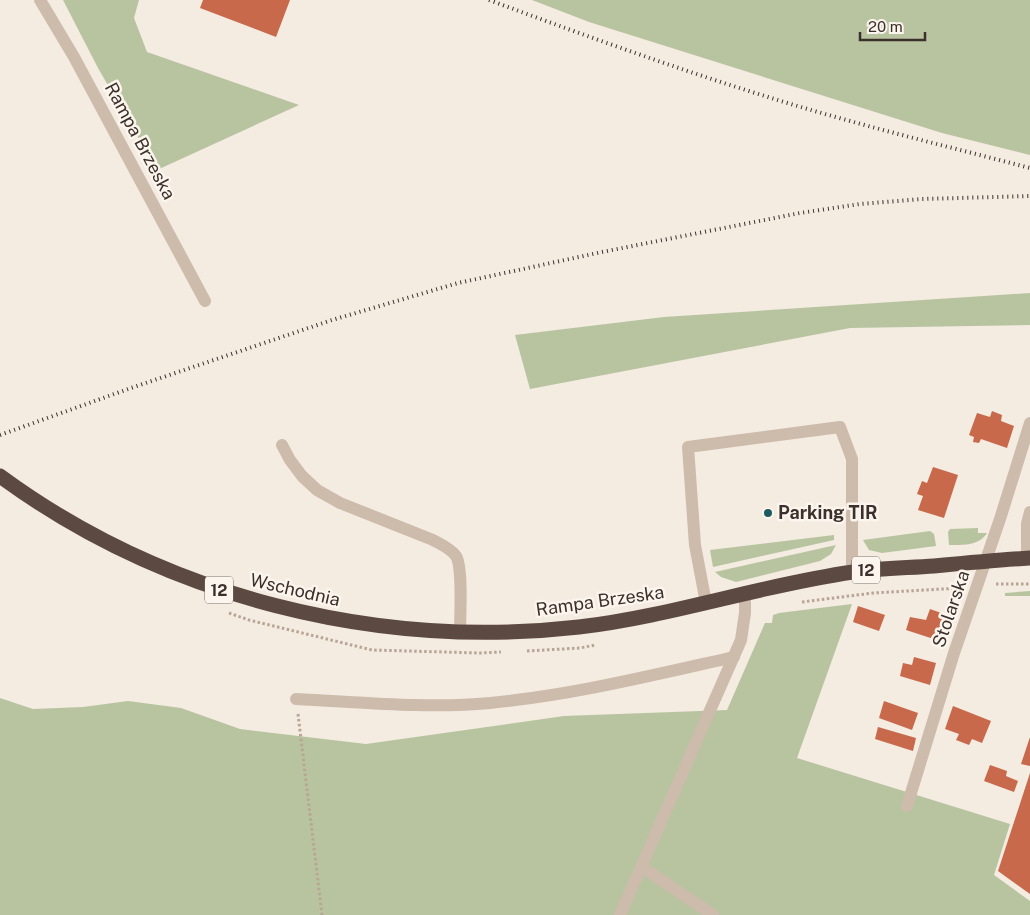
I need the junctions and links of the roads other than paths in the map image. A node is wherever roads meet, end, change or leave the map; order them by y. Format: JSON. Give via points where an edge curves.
{"nodes":[{"id":1,"x":40,"y":0,"type":"edge"},
{"id":2,"x":205,"y":301,"type":"dead end"},
{"id":3,"x":1030,"y":423,"type":"edge"},
{"id":4,"x":282,"y":445,"type":"dead end"},
{"id":5,"x":1,"y":476,"type":"edge"},
{"id":6,"x":1030,"y":512,"type":"edge"},
{"id":7,"x":1029,"y":558,"type":"edge"},
{"id":8,"x":984,"y":562,"type":"junction"},
{"id":9,"x":852,"y":572,"type":"junction"},
{"id":10,"x":745,"y":593,"type":"junction"},
{"id":11,"x":706,"y":603,"type":"junction"},
{"id":12,"x":460,"y":632,"type":"junction"},
{"id":13,"x":734,"y":658,"type":"junction"},
{"id":14,"x":296,"y":699,"type":"road end"},
{"id":15,"x":906,"y":806,"type":"dead end"},
{"id":16,"x":642,"y":867,"type":"junction"},
{"id":17,"x":620,"y":915,"type":"edge"},
{"id":18,"x":713,"y":915,"type":"edge"}],
"edges":[{"from":1,"to":2,"type":"lane","name":"Rampa Brzeska"},
{"from":3,"to":8,"type":"lane","name":"Stolarska"},
{"from":4,"to":12,"type":"lane","via":[[302,476],[317,490],[340,503],[448,548],[457,558],[460,568]]},
{"from":5,"to":12,"type":"highway","name":"Wschodnia","number":"12","via":[[37,502],[113,545],[230,594],[391,628]]},
{"from":6,"to":7,"type":"lane","via":[[1027,524]]},
{"from":7,"to":8,"type":"highway","name":"Rampa Brzeska","number":"12"},
{"from":8,"to":9,"type":"highway","name":"Rampa Brzeska","number":"12"},
{"from":8,"to":15,"type":"lane","name":"Stolarska"},
{"from":9,"to":10,"type":"highway","name":"Rampa Brzeska","number":"12"},
{"from":9,"to":11,"type":"lane","via":[[852,459],[840,427],[688,447],[694,545]]},
{"from":10,"to":11,"type":"highway","name":"Rampa Brzeska","number":"12"},
{"from":10,"to":13,"type":"lane","via":[[741,640]]},
{"from":11,"to":12,"type":"highway","name":"Rampa Brzeska","number":"12","via":[[580,626]]},
{"from":13,"to":14,"type":"lane","via":[[555,695],[489,703],[420,705]]},
{"from":13,"to":16,"type":"lane"},
{"from":16,"to":17,"type":"lane"},
{"from":16,"to":18,"type":"lane"}]}
